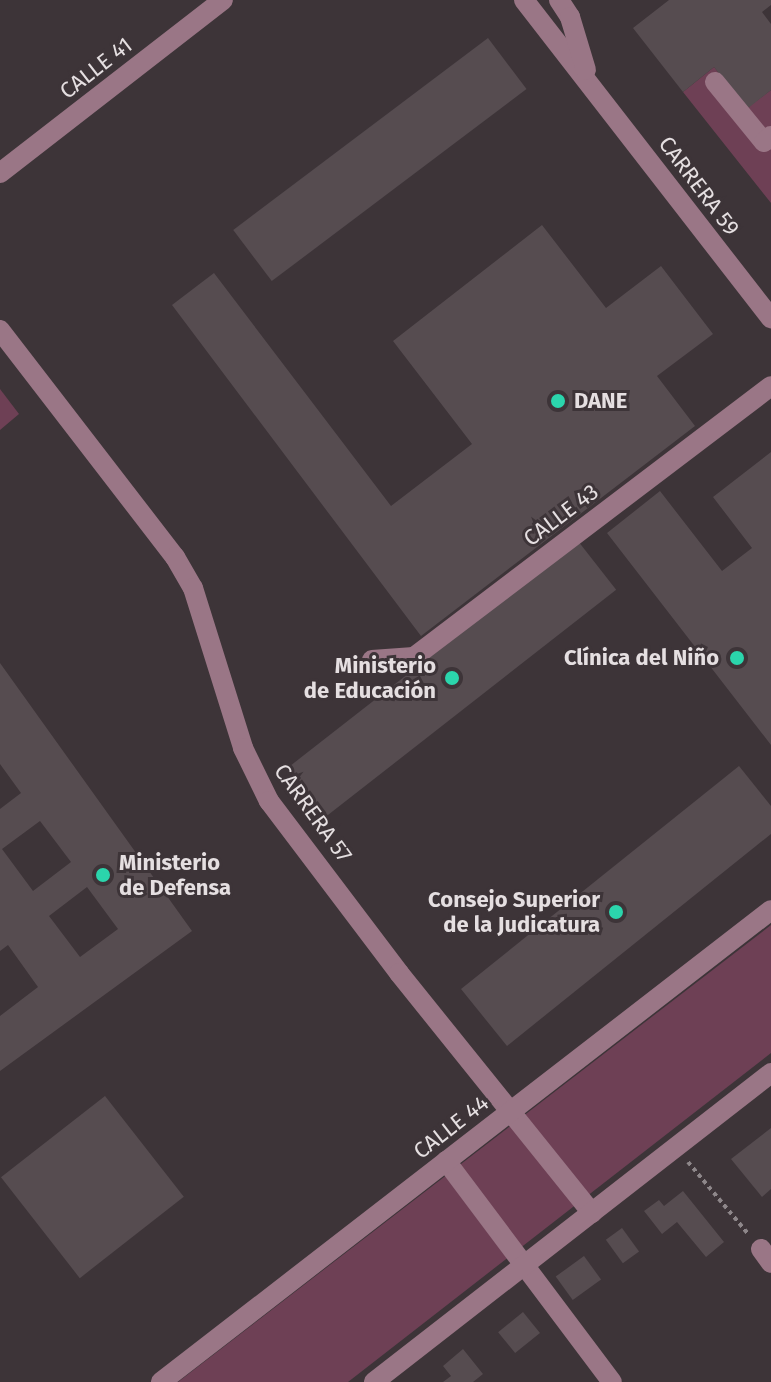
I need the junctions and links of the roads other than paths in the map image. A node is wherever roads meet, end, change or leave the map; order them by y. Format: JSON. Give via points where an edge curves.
{"nodes":[{"id":1,"x":223,"y":0,"type":"edge"},
{"id":2,"x":524,"y":0,"type":"edge"},
{"id":3,"x":559,"y":0,"type":"edge"},
{"id":4,"x":590,"y":81,"type":"junction"},
{"id":5,"x":715,"y":82,"type":"dead end"},
{"id":6,"x":771,"y":136,"type":"edge"},
{"id":7,"x":0,"y":173,"type":"edge"},
{"id":8,"x":771,"y":319,"type":"edge"},
{"id":9,"x":0,"y":330,"type":"edge"},
{"id":10,"x":771,"y":386,"type":"edge"},
{"id":11,"x":372,"y":660,"type":"dead end"},
{"id":12,"x":771,"y":910,"type":"edge"},
{"id":13,"x":771,"y":1073,"type":"edge"},
{"id":14,"x":511,"y":1111,"type":"junction"},
{"id":15,"x":446,"y":1161,"type":"junction"},
{"id":16,"x":592,"y":1213,"type":"junction"},
{"id":17,"x":525,"y":1264,"type":"junction"},
{"id":18,"x":161,"y":1382,"type":"edge"},
{"id":19,"x":374,"y":1382,"type":"edge"},
{"id":20,"x":612,"y":1382,"type":"edge"}],
"edges":[{"from":1,"to":7,"type":"street","name":"CALLE 41"},
{"from":2,"to":4,"type":"street","name":"CARRERA 59"},
{"from":3,"to":4,"type":"street","name":"CARRERA 59","via":[[570,17]]},
{"from":4,"to":8,"type":"street","name":"CARRERA 59"},
{"from":5,"to":6,"type":"street","via":[[764,142]]},
{"from":9,"to":14,"type":"street","name":"CARRERA 57","via":[[175,557],[193,588],[243,748],[269,801]]},
{"from":10,"to":11,"type":"street","name":"CALLE 43","via":[[414,657]]},
{"from":12,"to":14,"type":"street","name":"CALLE 44"},
{"from":13,"to":16,"type":"street"},
{"from":14,"to":15,"type":"street","name":"CALLE 44"},
{"from":14,"to":16,"type":"street","name":"CARRERA 57"},
{"from":15,"to":17,"type":"street"},
{"from":15,"to":18,"type":"street","name":"CALLE 44"},
{"from":16,"to":17,"type":"street"},
{"from":17,"to":19,"type":"street"},
{"from":17,"to":20,"type":"street"}]}
